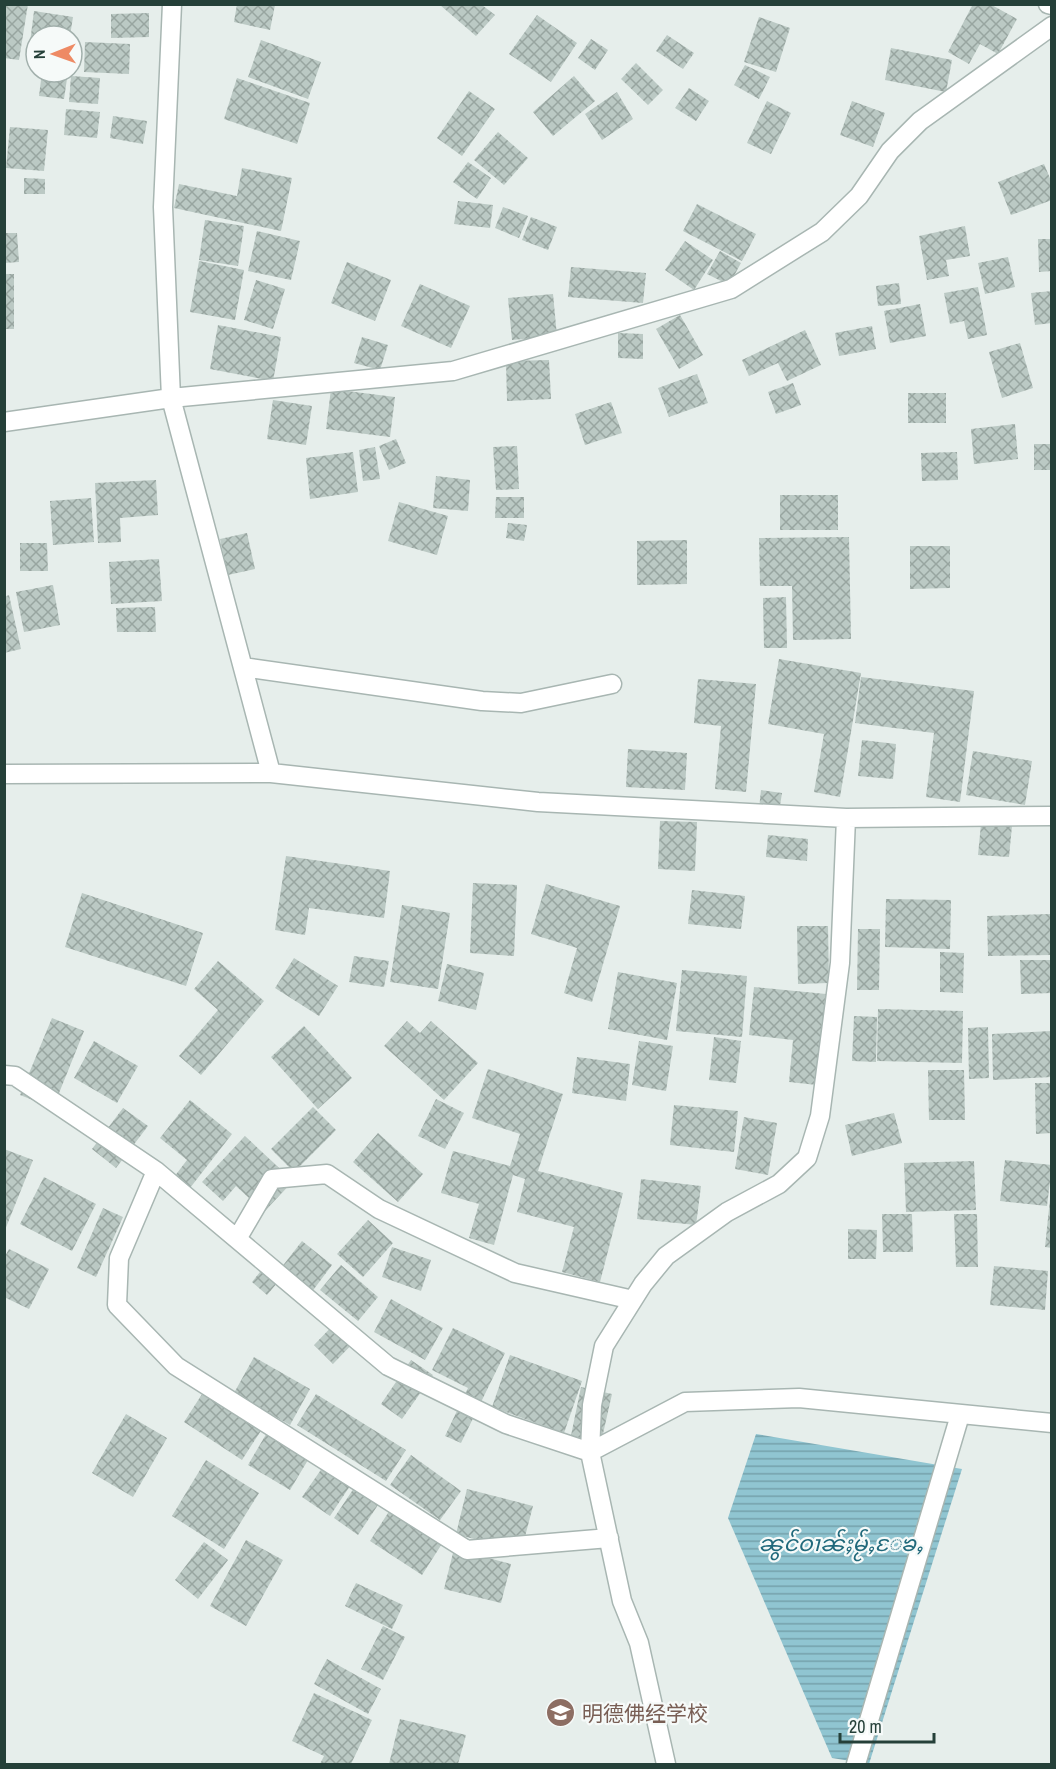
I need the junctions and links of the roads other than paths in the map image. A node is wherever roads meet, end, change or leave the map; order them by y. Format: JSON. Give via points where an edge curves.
{"nodes":[{"id":1,"x":172,"y":4,"type":"edge"},
{"id":2,"x":1052,"y":26,"type":"edge"},
{"id":3,"x":171,"y":398,"type":"junction"},
{"id":4,"x":4,"y":422,"type":"edge"},
{"id":5,"x":243,"y":667,"type":"junction"},
{"id":6,"x":612,"y":684,"type":"dead end"},
{"id":7,"x":272,"y":773,"type":"junction"},
{"id":8,"x":4,"y":774,"type":"edge"},
{"id":9,"x":1052,"y":816,"type":"edge"},
{"id":10,"x":846,"y":818,"type":"junction"},
{"id":11,"x":4,"y":1075,"type":"edge"},
{"id":12,"x":156,"y":1171,"type":"junction"},
{"id":13,"x":237,"y":1239,"type":"junction"},
{"id":14,"x":633,"y":1300,"type":"junction"},
{"id":15,"x":960,"y":1415,"type":"junction"},
{"id":16,"x":1052,"y":1423,"type":"edge"},
{"id":17,"x":590,"y":1452,"type":"junction"},
{"id":18,"x":609,"y":1538,"type":"junction"},
{"id":19,"x":666,"y":1764,"type":"edge"},
{"id":20,"x":856,"y":1764,"type":"edge"}],
"edges":[{"from":1,"to":3,"type":"street","via":[[163,207]]},
{"from":2,"to":3,"type":"street","via":[[920,121],[890,151],[859,196],[822,232],[731,289],[453,371]]},
{"from":3,"to":4,"type":"street"},
{"from":3,"to":5,"type":"street"},
{"from":5,"to":6,"type":"street","via":[[482,701],[521,703]]},
{"from":5,"to":7,"type":"street"},
{"from":7,"to":8,"type":"street"},
{"from":7,"to":10,"type":"street","via":[[538,802]]},
{"from":9,"to":10,"type":"street"},
{"from":10,"to":14,"type":"street","via":[[840,963],[820,1116],[807,1158],[779,1184],[727,1212],[666,1256]]},
{"from":11,"to":12,"type":"street","via":[[15,1076]]},
{"from":12,"to":13,"type":"street"},
{"from":12,"to":18,"type":"street","via":[[119,1258],[117,1305],[176,1366],[467,1550]]},
{"from":13,"to":14,"type":"street","via":[[272,1179],[327,1174],[379,1209],[515,1273]]},
{"from":13,"to":17,"type":"street","via":[[388,1366],[506,1424]]},
{"from":14,"to":17,"type":"street","via":[[604,1346],[592,1405]]},
{"from":15,"to":16,"type":"street"},
{"from":15,"to":17,"type":"street","via":[[799,1398],[685,1402]]},
{"from":15,"to":20,"type":"street"},
{"from":17,"to":18,"type":"street"},
{"from":18,"to":19,"type":"street","via":[[622,1601],[639,1643]]}]}
